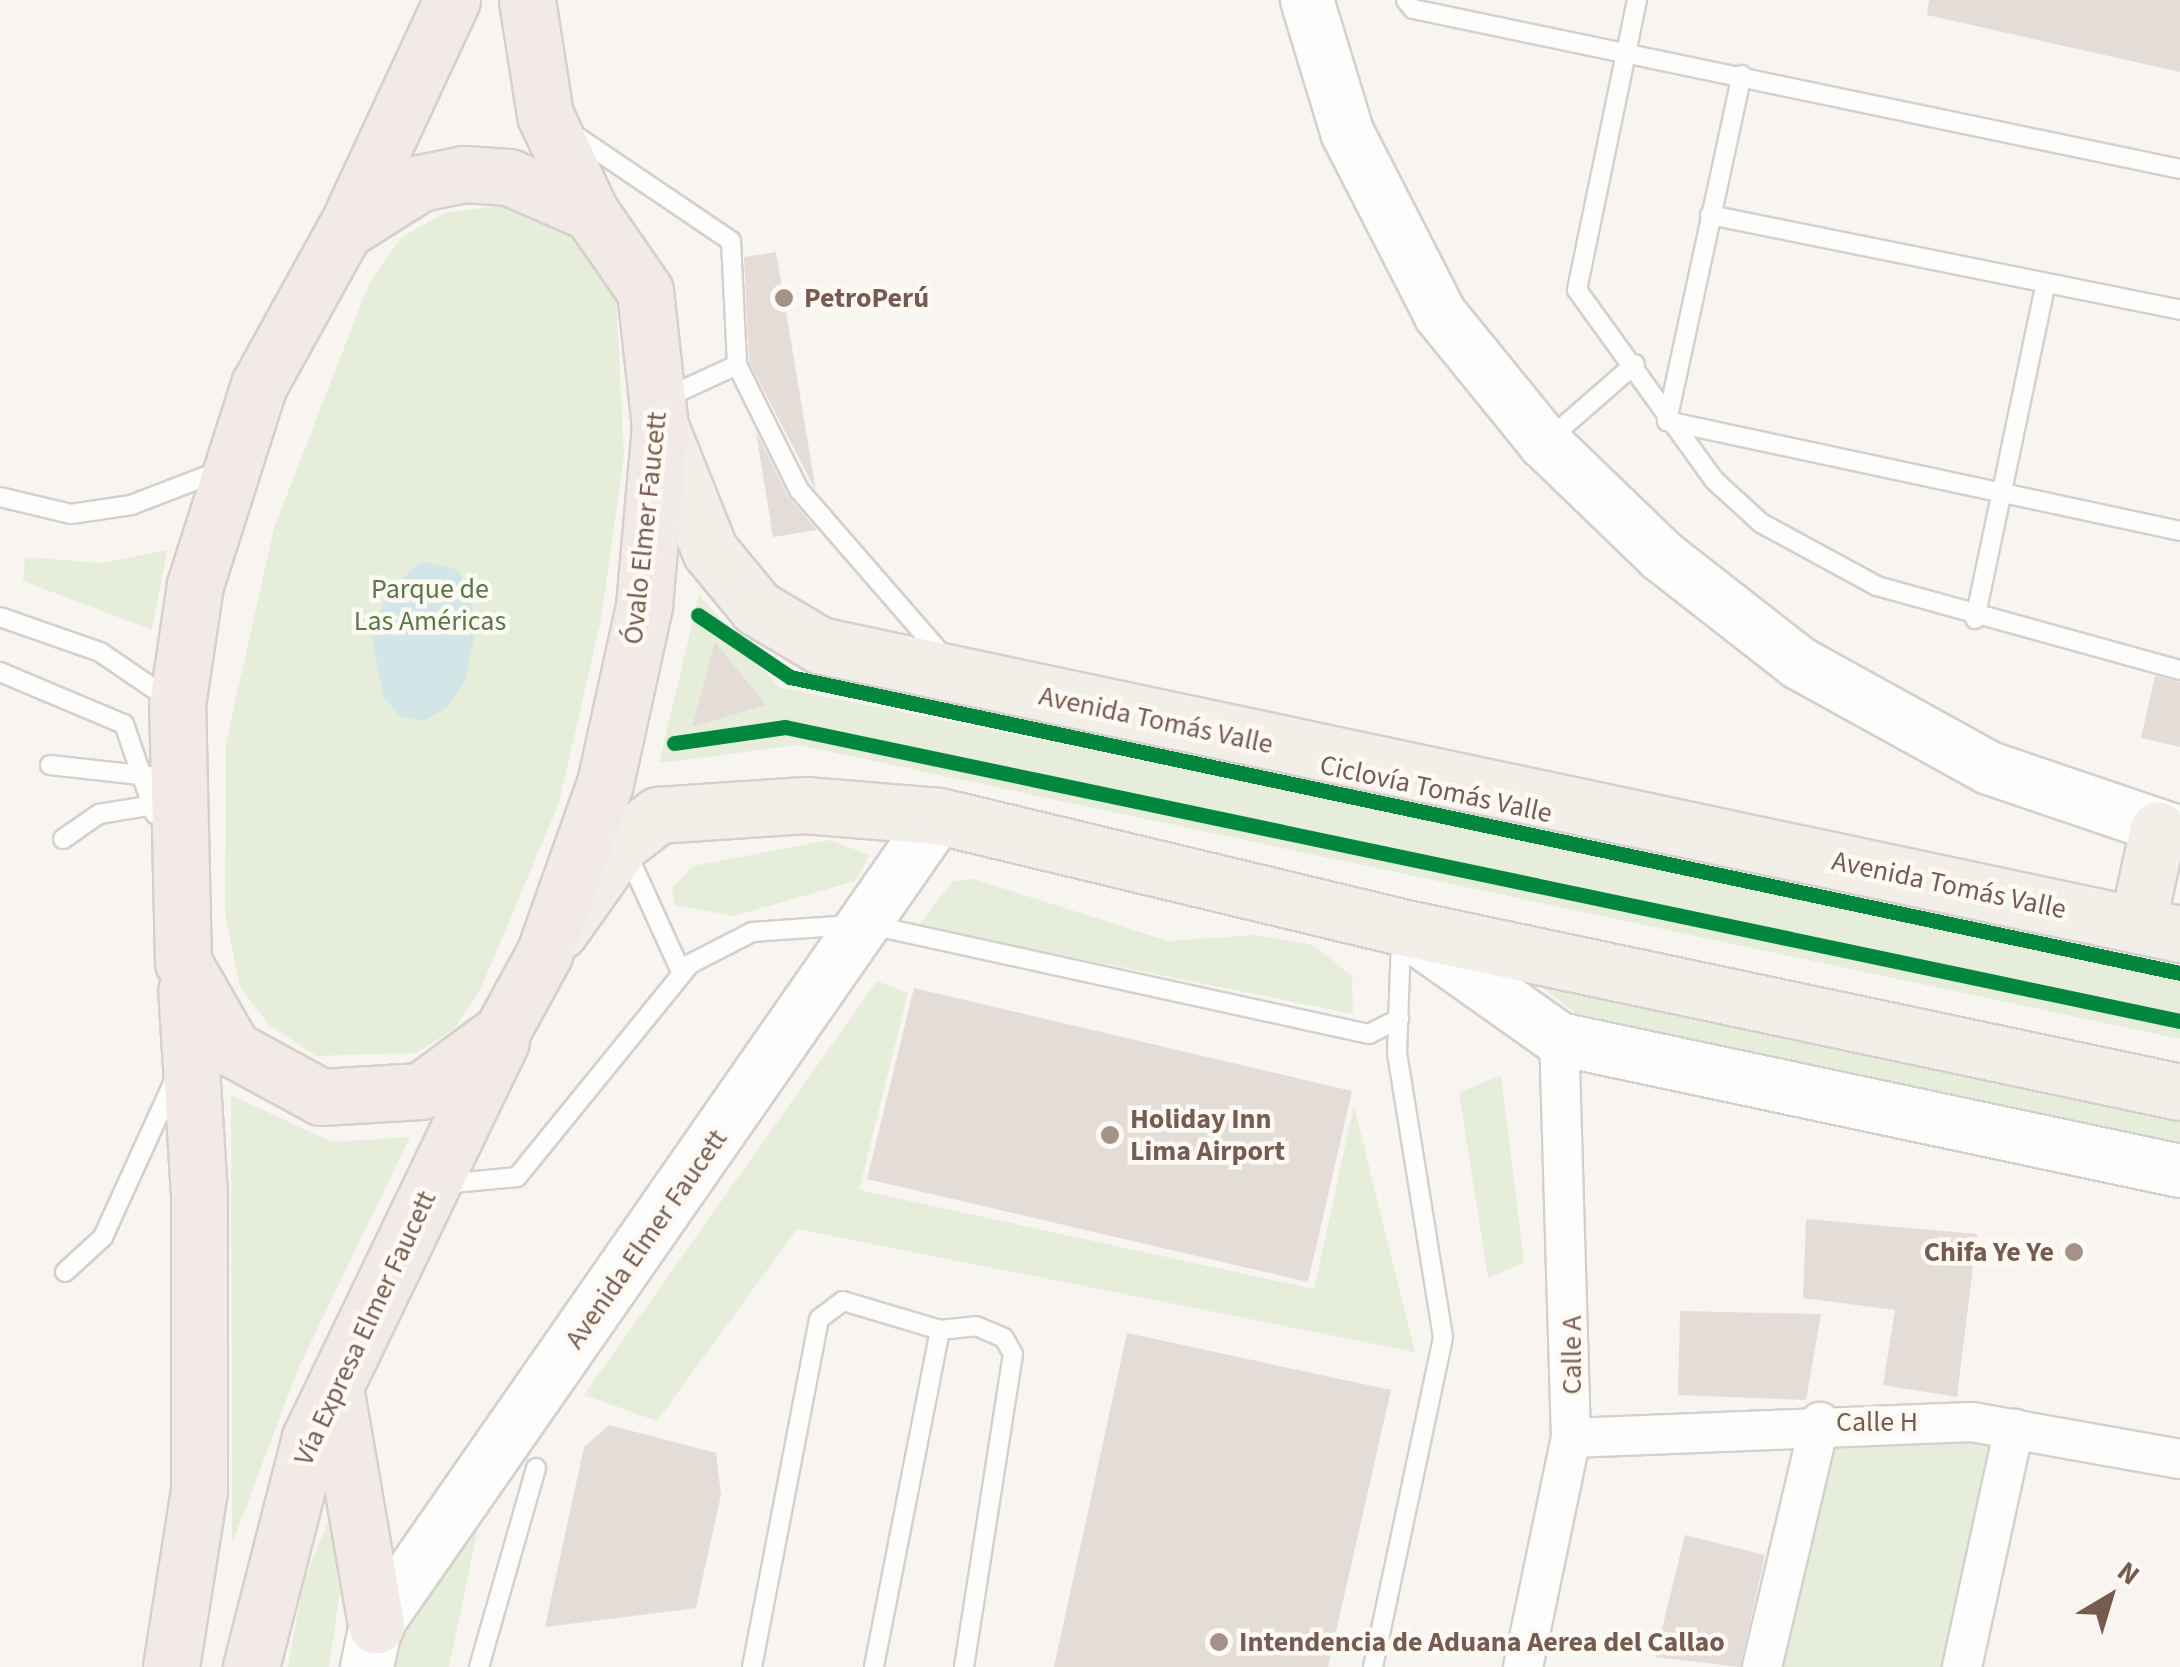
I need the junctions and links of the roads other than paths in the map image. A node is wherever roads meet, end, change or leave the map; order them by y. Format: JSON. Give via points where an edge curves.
{"nodes":[{"id":1,"x":452,"y":0,"type":"edge"},
{"id":2,"x":528,"y":0,"type":"edge"},
{"id":3,"x":1308,"y":0,"type":"edge"},
{"id":4,"x":1406,"y":0,"type":"edge"},
{"id":5,"x":1637,"y":0,"type":"edge"},
{"id":6,"x":1464,"y":10,"type":"edge"},
{"id":7,"x":1626,"y":50,"type":"junction"},
{"id":8,"x":1742,"y":75,"type":"junction"},
{"id":9,"x":546,"y":115,"type":"junction"},
{"id":10,"x":2180,"y":169,"type":"edge"},
{"id":11,"x":591,"y":213,"type":"junction"},
{"id":12,"x":1710,"y":215,"type":"junction"},
{"id":13,"x":344,"y":231,"type":"junction"},
{"id":14,"x":2046,"y":283,"type":"junction"},
{"id":15,"x":2180,"y":310,"type":"edge"},
{"id":16,"x":1634,"y":364,"type":"junction"},
{"id":17,"x":737,"y":365,"type":"junction"},
{"id":18,"x":659,"y":414,"type":"junction"},
{"id":19,"x":1668,"y":420,"type":"junction"},
{"id":20,"x":1545,"y":443,"type":"junction"},
{"id":21,"x":228,"y":468,"type":"junction"},
{"id":22,"x":2002,"y":492,"type":"junction"},
{"id":23,"x":0,"y":496,"type":"edge"},
{"id":24,"x":2180,"y":531,"type":"edge"},
{"id":25,"x":0,"y":617,"type":"edge"},
{"id":26,"x":1975,"y":618,"type":"junction"},
{"id":27,"x":2180,"y":670,"type":"edge"},
{"id":28,"x":0,"y":672,"type":"edge"},
{"id":29,"x":963,"y":680,"type":"junction"},
{"id":30,"x":177,"y":705,"type":"junction"},
{"id":31,"x":50,"y":765,"type":"dead end"},
{"id":32,"x":149,"y":776,"type":"junction"},
{"id":33,"x":154,"y":805,"type":"junction"},
{"id":34,"x":939,"y":816,"type":"junction"},
{"id":35,"x":2169,"y":831,"type":"edge"},
{"id":36,"x":63,"y":839,"type":"dead end"},
{"id":37,"x":622,"y":842,"type":"junction"},
{"id":38,"x":182,"y":894,"type":"junction"},
{"id":39,"x":866,"y":924,"type":"junction"},
{"id":40,"x":1401,"y":927,"type":"junction"},
{"id":41,"x":2158,"y":929,"type":"edge"},
{"id":42,"x":544,"y":954,"type":"junction"},
{"id":43,"x":183,"y":962,"type":"junction"},
{"id":44,"x":682,"y":974,"type":"junction"},
{"id":45,"x":520,"y":1004,"type":"junction"},
{"id":46,"x":1399,"y":1019,"type":"junction"},
{"id":47,"x":1559,"y":1039,"type":"junction"},
{"id":48,"x":192,"y":1045,"type":"junction"},
{"id":49,"x":2180,"y":1092,"type":"edge"},
{"id":50,"x":2180,"y":1172,"type":"edge"},
{"id":51,"x":432,"y":1185,"type":"junction"},
{"id":52,"x":65,"y":1272,"type":"dead end"},
{"id":53,"x":940,"y":1330,"type":"junction"},
{"id":54,"x":335,"y":1387,"type":"junction"},
{"id":55,"x":1820,"y":1422,"type":"junction"},
{"id":56,"x":2014,"y":1429,"type":"junction"},
{"id":57,"x":1570,"y":1438,"type":"junction"},
{"id":58,"x":2180,"y":1459,"type":"edge"},
{"id":59,"x":536,"y":1468,"type":"dead end"},
{"id":60,"x":372,"y":1646,"type":"edge"},
{"id":61,"x":170,"y":1667,"type":"edge"},
{"id":62,"x":251,"y":1667,"type":"edge"},
{"id":63,"x":479,"y":1667,"type":"edge"},
{"id":64,"x":752,"y":1667,"type":"edge"},
{"id":65,"x":874,"y":1667,"type":"edge"},
{"id":66,"x":964,"y":1667,"type":"edge"},
{"id":67,"x":1372,"y":1667,"type":"edge"},
{"id":68,"x":1523,"y":1667,"type":"edge"},
{"id":69,"x":1762,"y":1667,"type":"edge"},
{"id":70,"x":1962,"y":1667,"type":"edge"}],
"edges":[{"from":1,"to":13,"type":"highway"},
{"from":2,"to":9,"type":"highway"},
{"from":3,"to":20,"type":"main road","via":[[1348,132],[1440,314]]},
{"from":4,"to":6,"type":"lane"},
{"from":5,"to":7,"type":"lane"},
{"from":6,"to":7,"type":"lane"},
{"from":7,"to":8,"type":"lane"},
{"from":7,"to":16,"type":"lane","via":[[1577,290]]},
{"from":8,"to":10,"type":"lane"},
{"from":8,"to":12,"type":"lane"},
{"from":9,"to":11,"type":"highway"},
{"from":9,"to":17,"type":"lane","via":[[731,241]]},
{"from":11,"to":13,"type":"highway","name":"Óvalo Elmer Faucett","via":[[509,177],[464,174],[420,183]]},
{"from":11,"to":18,"type":"highway","name":"Óvalo Elmer Faucett","via":[[645,291]]},
{"from":12,"to":14,"type":"lane"},
{"from":12,"to":19,"type":"lane"},
{"from":13,"to":21,"type":"highway","name":"Óvalo Elmer Faucett","via":[[296,305]]},
{"from":14,"to":15,"type":"lane"},
{"from":14,"to":22,"type":"lane"},
{"from":16,"to":19,"type":"lane"},
{"from":16,"to":20,"type":"lane"},
{"from":17,"to":18,"type":"lane"},
{"from":17,"to":29,"type":"lane","via":[[799,490]]},
{"from":18,"to":29,"type":"main road","name":"Avenida Tomás Valle","via":[[710,551],[757,608],[819,645]]},
{"from":18,"to":42,"type":"highway","name":"Óvalo Elmer Faucett","via":[[644,606],[609,765]]},
{"from":19,"to":22,"type":"lane"},
{"from":19,"to":26,"type":"lane","via":[[1761,522],[1846,573]]},
{"from":20,"to":35,"type":"main road","via":[[1662,556],[1799,663],[1990,768]]},
{"from":21,"to":23,"type":"lane","via":[[131,505],[71,514]]},
{"from":21,"to":30,"type":"highway","name":"Óvalo Elmer Faucett","via":[[195,585]]},
{"from":22,"to":24,"type":"lane"},
{"from":22,"to":26,"type":"lane"},
{"from":25,"to":30,"type":"lane","via":[[100,652]]},
{"from":26,"to":27,"type":"lane"},
{"from":28,"to":32,"type":"lane","via":[[124,724]]},
{"from":29,"to":41,"type":"main road","name":"Avenida Tomás Valle"},
{"from":30,"to":38,"type":"highway","name":"Óvalo Elmer Faucett"},
{"from":31,"to":32,"type":"lane"},
{"from":32,"to":33,"type":"lane"},
{"from":33,"to":36,"type":"lane","via":[[98,814]]},
{"from":33,"to":38,"type":"lane","via":[[156,837]]},
{"from":34,"to":37,"type":"main road","via":[[730,808],[658,815]]},
{"from":34,"to":39,"type":"main road","name":"Avenida Elmer Faucett"},
{"from":34,"to":40,"type":"main road"},
{"from":35,"to":41,"type":"main road"},
{"from":37,"to":42,"type":"main road"},
{"from":37,"to":44,"type":"lane"},
{"from":38,"to":43,"type":"highway","name":"Óvalo Elmer Faucett"},
{"from":39,"to":44,"type":"lane","via":[[752,932]]},
{"from":39,"to":46,"type":"lane","via":[[1369,1034]]},
{"from":39,"to":60,"type":"main road","name":"Avenida Elmer Faucett"},
{"from":40,"to":46,"type":"lane"},
{"from":40,"to":47,"type":"main road"},
{"from":40,"to":49,"type":"main road"},
{"from":42,"to":45,"type":"highway","name":"Óvalo Elmer Faucett"},
{"from":43,"to":45,"type":"highway","name":"Óvalo Elmer Faucett","via":[[211,1024],[246,1060],[289,1087],[354,1102],[452,1076]]},
{"from":43,"to":48,"type":"highway"},
{"from":44,"to":51,"type":"lane","via":[[517,1177]]},
{"from":45,"to":51,"type":"highway","name":"Vía Expresa Elmer Faucett"},
{"from":46,"to":67,"type":"lane","via":[[1443,1337]]},
{"from":47,"to":50,"type":"main road"},
{"from":47,"to":57,"type":"street","name":"Calle A"},
{"from":48,"to":52,"type":"lane","via":[[103,1237]]},
{"from":48,"to":61,"type":"highway","via":[[199,1490]]},
{"from":51,"to":54,"type":"highway","name":"Vía Expresa Elmer Faucett"},
{"from":53,"to":64,"type":"lane","via":[[842,1301],[819,1319]]},
{"from":53,"to":65,"type":"lane"},
{"from":53,"to":66,"type":"lane","via":[[976,1326],[1004,1338],[1013,1354]]},
{"from":54,"to":60,"type":"highway"},
{"from":54,"to":62,"type":"highway","name":"Vía Expresa Elmer Faucett","via":[[296,1474]]},
{"from":55,"to":56,"type":"street","name":"Calle H"},
{"from":55,"to":57,"type":"street","name":"Calle H"},
{"from":55,"to":69,"type":"street"},
{"from":56,"to":58,"type":"street","name":"Calle H"},
{"from":56,"to":70,"type":"street"},
{"from":57,"to":68,"type":"street","name":"Calle A"},
{"from":59,"to":63,"type":"lane"}]}
